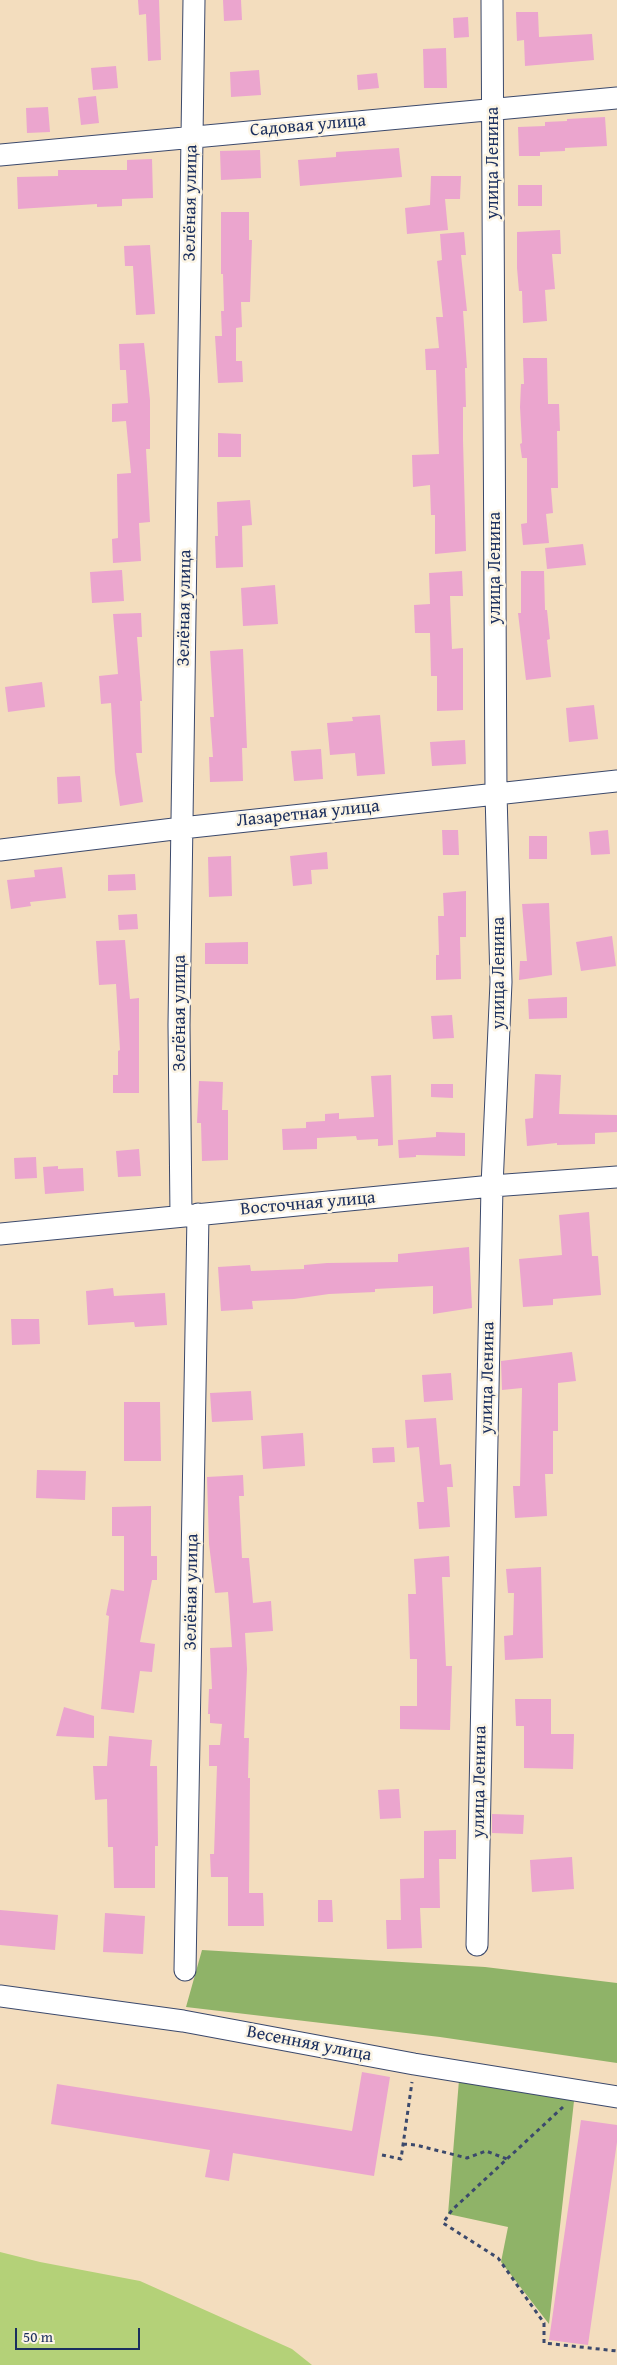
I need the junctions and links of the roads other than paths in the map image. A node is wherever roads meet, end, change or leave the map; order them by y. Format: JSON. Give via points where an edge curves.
{"nodes":[{"id":1,"x":194,"y":0,"type":"edge"},
{"id":2,"x":492,"y":0,"type":"edge"},
{"id":3,"x":617,"y":98,"type":"edge"},
{"id":4,"x":493,"y":109,"type":"junction"},
{"id":5,"x":192,"y":137,"type":"junction"},
{"id":6,"x":0,"y":155,"type":"edge"},
{"id":7,"x":617,"y":780,"type":"edge"},
{"id":8,"x":496,"y":793,"type":"junction"},
{"id":9,"x":182,"y":828,"type":"junction"},
{"id":10,"x":0,"y":850,"type":"edge"},
{"id":11,"x":617,"y":1177,"type":"edge"},
{"id":12,"x":492,"y":1186,"type":"junction"},
{"id":13,"x":189,"y":1215,"type":"junction"},
{"id":14,"x":0,"y":1234,"type":"edge"},
{"id":15,"x":477,"y":1945,"type":"dead end"},
{"id":16,"x":185,"y":1970,"type":"dead end"},
{"id":17,"x":0,"y":1996,"type":"edge"},
{"id":18,"x":617,"y":2097,"type":"edge"}],
"edges":[{"from":1,"to":5,"type":"street","name":"Зелёная улица"},
{"from":2,"to":4,"type":"street","name":"улица Ленина"},
{"from":3,"to":4,"type":"street","name":"Садовая улица"},
{"from":4,"to":5,"type":"street","name":"Садовая улица"},
{"from":4,"to":8,"type":"street","name":"улица Ленина"},
{"from":5,"to":6,"type":"street","name":"Садовая улица"},
{"from":5,"to":9,"type":"street","name":"Зелёная улица"},
{"from":7,"to":8,"type":"street","name":"Лазаретная улица"},
{"from":8,"to":9,"type":"street","name":"Лазаретная улица"},
{"from":8,"to":12,"type":"street","name":"улица Ленина","via":[[501,982]]},
{"from":9,"to":10,"type":"street","name":"Лазаретная улица"},
{"from":9,"to":13,"type":"street","name":"Зелёная улица","via":[[179,1024]]},
{"from":11,"to":12,"type":"street","name":"Восточная улица"},
{"from":12,"to":13,"type":"street","name":"Восточная улица"},
{"from":12,"to":15,"type":"street","name":"улица Ленина"},
{"from":13,"to":14,"type":"street","name":"Восточная улица"},
{"from":13,"to":16,"type":"street","name":"Зелёная улица"},
{"from":17,"to":18,"type":"street","name":"Весенняя улица","via":[[183,2021],[414,2064]]}]}
